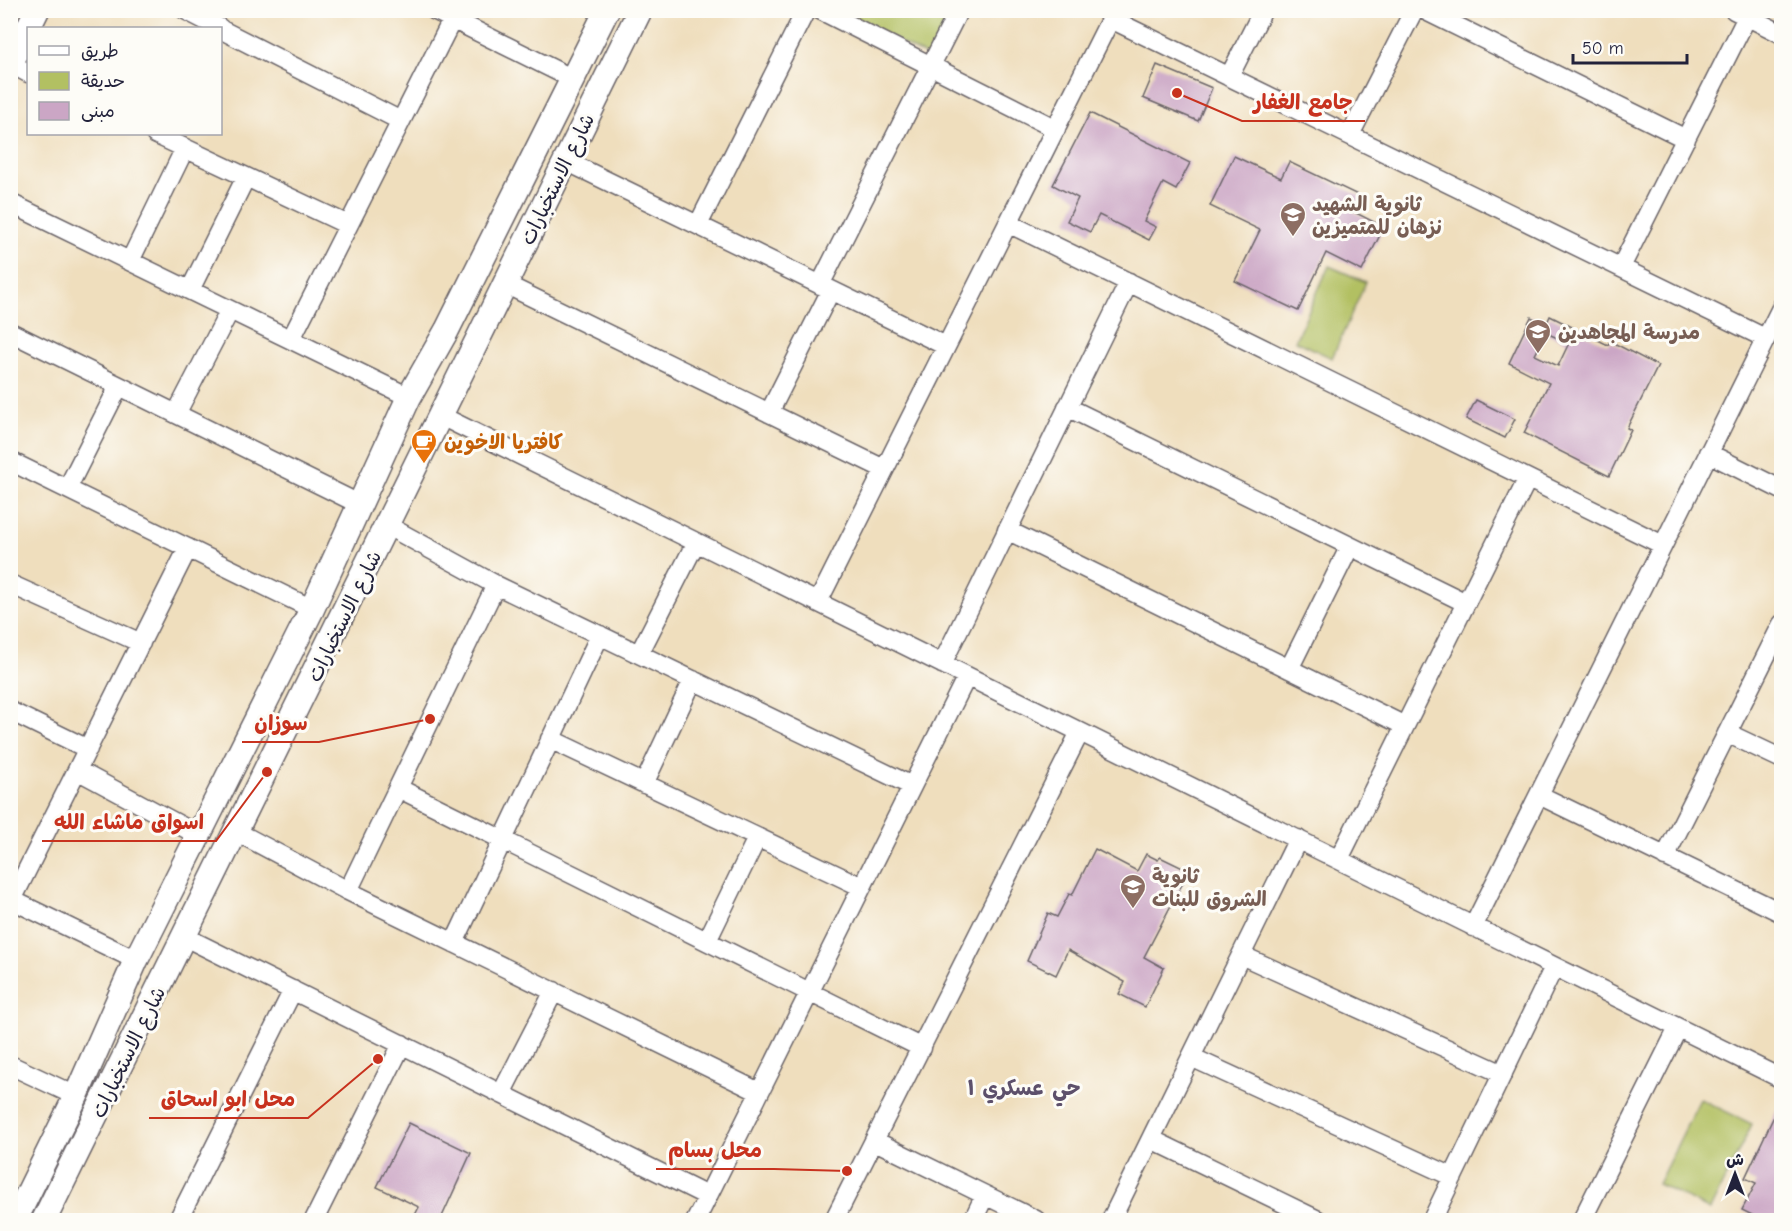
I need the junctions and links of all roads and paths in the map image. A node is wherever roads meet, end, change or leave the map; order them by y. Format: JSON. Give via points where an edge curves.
{"nodes":[{"id":1,"x":38,"y":10,"type":"edge"},
{"id":2,"x":185,"y":10,"type":"edge"},
{"id":3,"x":434,"y":10,"type":"edge"},
{"id":4,"x":607,"y":10,"type":"edge"},
{"id":5,"x":640,"y":10,"type":"edge"},
{"id":6,"x":806,"y":10,"type":"edge"},
{"id":7,"x":820,"y":10,"type":"edge"},
{"id":8,"x":959,"y":10,"type":"edge"},
{"id":9,"x":1263,"y":10,"type":"edge"},
{"id":10,"x":1414,"y":10,"type":"edge"},
{"id":11,"x":1424,"y":10,"type":"edge"},
{"id":12,"x":1741,"y":14,"type":"edge"},
{"id":13,"x":1113,"y":15,"type":"edge"},
{"id":14,"x":452,"y":20,"type":"junction"},
{"id":15,"x":30,"y":27,"type":"edge"},
{"id":16,"x":216,"y":27,"type":"edge"},
{"id":17,"x":222,"y":30,"type":"edge"},
{"id":18,"x":27,"y":32,"type":"edge"},
{"id":19,"x":1782,"y":34,"type":"edge"},
{"id":20,"x":11,"y":65,"type":"edge"},
{"id":21,"x":931,"y":66,"type":"junction"},
{"id":22,"x":27,"y":73,"type":"edge"},
{"id":23,"x":1229,"y":77,"type":"junction"},
{"id":24,"x":573,"y":79,"type":"junction"},
{"id":25,"x":401,"y":121,"type":"junction"},
{"id":26,"x":1056,"y":129,"type":"junction"},
{"id":27,"x":157,"y":135,"type":"edge"},
{"id":28,"x":1350,"y":135,"type":"junction"},
{"id":29,"x":1686,"y":140,"type":"junction"},
{"id":30,"x":185,"y":148,"type":"junction"},
{"id":31,"x":566,"y":160,"type":"junction"},
{"id":32,"x":246,"y":177,"type":"junction"},
{"id":33,"x":10,"y":203,"type":"edge"},
{"id":34,"x":1008,"y":223,"type":"junction"},
{"id":35,"x":348,"y":225,"type":"junction"},
{"id":36,"x":698,"y":225,"type":"junction"},
{"id":37,"x":130,"y":261,"type":"junction"},
{"id":38,"x":1622,"y":267,"type":"junction"},
{"id":39,"x":1129,"y":282,"type":"junction"},
{"id":40,"x":505,"y":284,"type":"junction"},
{"id":41,"x":826,"y":287,"type":"junction"},
{"id":42,"x":190,"y":290,"type":"junction"},
{"id":43,"x":1782,"y":306,"type":"edge"},
{"id":44,"x":230,"y":310,"type":"junction"},
{"id":45,"x":447,"y":330,"type":"junction"},
{"id":46,"x":10,"y":332,"type":"edge"},
{"id":47,"x":1766,"y":338,"type":"junction"},
{"id":48,"x":291,"y":339,"type":"junction"},
{"id":49,"x":476,"y":343,"type":"junction"},
{"id":50,"x":946,"y":346,"type":"junction"},
{"id":51,"x":119,"y":386,"type":"junction"},
{"id":52,"x":409,"y":397,"type":"junction"},
{"id":53,"x":1067,"y":407,"type":"junction"},
{"id":54,"x":769,"y":413,"type":"junction"},
{"id":55,"x":176,"y":414,"type":"junction"},
{"id":56,"x":441,"y":416,"type":"junction"},
{"id":57,"x":1708,"y":453,"type":"junction"},
{"id":58,"x":10,"y":461,"type":"edge"},
{"id":59,"x":884,"y":469,"type":"junction"},
{"id":60,"x":1527,"y":480,"type":"junction"},
{"id":61,"x":67,"y":489,"type":"junction"},
{"id":62,"x":1782,"y":490,"type":"edge"},
{"id":63,"x":359,"y":504,"type":"junction"},
{"id":64,"x":388,"y":525,"type":"junction"},
{"id":65,"x":1007,"y":530,"type":"junction"},
{"id":66,"x":696,"y":543,"type":"junction"},
{"id":67,"x":1663,"y":544,"type":"junction"},
{"id":68,"x":1350,"y":546,"type":"junction"},
{"id":69,"x":188,"y":548,"type":"junction"},
{"id":70,"x":10,"y":584,"type":"edge"},
{"id":71,"x":496,"y":585,"type":"junction"},
{"id":72,"x":818,"y":602,"type":"junction"},
{"id":73,"x":1466,"y":603,"type":"junction"},
{"id":74,"x":312,"y":609,"type":"junction"},
{"id":75,"x":1782,"y":624,"type":"edge"},
{"id":76,"x":600,"y":635,"type":"junction"},
{"id":77,"x":141,"y":643,"type":"junction"},
{"id":78,"x":639,"y":654,"type":"junction"},
{"id":79,"x":942,"y":664,"type":"junction"},
{"id":80,"x":1289,"y":669,"type":"junction"},
{"id":81,"x":967,"y":676,"type":"junction"},
{"id":82,"x":693,"y":680,"type":"junction"},
{"id":83,"x":11,"y":712,"type":"edge"},
{"id":84,"x":1405,"y":726,"type":"junction"},
{"id":85,"x":1080,"y":732,"type":"junction"},
{"id":86,"x":1727,"y":733,"type":"junction"},
{"id":87,"x":550,"y":740,"type":"junction"},
{"id":88,"x":88,"y":749,"type":"junction"},
{"id":89,"x":1782,"y":759,"type":"edge"},
{"id":90,"x":77,"y":770,"type":"junction"},
{"id":91,"x":644,"y":784,"type":"junction"},
{"id":92,"x":912,"y":786,"type":"junction"},
{"id":93,"x":398,"y":788,"type":"junction"},
{"id":94,"x":1539,"y":795,"type":"junction"},
{"id":95,"x":237,"y":832,"type":"junction"},
{"id":96,"x":198,"y":835,"type":"junction"},
{"id":97,"x":757,"y":838,"type":"junction"},
{"id":98,"x":1298,"y":839,"type":"junction"},
{"id":99,"x":502,"y":840,"type":"junction"},
{"id":100,"x":1665,"y":857,"type":"junction"},
{"id":101,"x":1339,"y":859,"type":"junction"},
{"id":102,"x":861,"y":888,"type":"junction"},
{"id":103,"x":348,"y":891,"type":"junction"},
{"id":104,"x":11,"y":899,"type":"edge"},
{"id":105,"x":1782,"y":913,"type":"edge"},
{"id":106,"x":1473,"y":927,"type":"junction"},
{"id":107,"x":185,"y":937,"type":"junction"},
{"id":108,"x":707,"y":941,"type":"junction"},
{"id":109,"x":453,"y":943,"type":"junction"},
{"id":110,"x":1241,"y":955,"type":"junction"},
{"id":111,"x":136,"y":960,"type":"junction"},
{"id":112,"x":1554,"y":967,"type":"junction"},
{"id":113,"x":293,"y":990,"type":"junction"},
{"id":114,"x":554,"y":991,"type":"junction"},
{"id":115,"x":809,"y":992,"type":"junction"},
{"id":116,"x":1678,"y":1028,"type":"junction"},
{"id":117,"x":402,"y":1044,"type":"junction"},
{"id":118,"x":922,"y":1048,"type":"junction"},
{"id":119,"x":1191,"y":1057,"type":"junction"},
{"id":120,"x":10,"y":1065,"type":"edge"},
{"id":121,"x":1779,"y":1071,"type":"edge"},
{"id":122,"x":1503,"y":1074,"type":"junction"},
{"id":123,"x":759,"y":1092,"type":"junction"},
{"id":124,"x":501,"y":1094,"type":"junction"},
{"id":125,"x":76,"y":1096,"type":"junction"},
{"id":126,"x":1151,"y":1139,"type":"junction"},
{"id":127,"x":875,"y":1141,"type":"junction"},
{"id":128,"x":1453,"y":1177,"type":"junction"},
{"id":129,"x":985,"y":1195,"type":"junction"},
{"id":130,"x":707,"y":1196,"type":"junction"},
{"id":131,"x":16,"y":1210,"type":"edge"},
{"id":132,"x":44,"y":1221,"type":"edge"},
{"id":133,"x":178,"y":1221,"type":"edge"},
{"id":134,"x":314,"y":1221,"type":"edge"},
{"id":135,"x":696,"y":1221,"type":"edge"},
{"id":136,"x":834,"y":1221,"type":"edge"},
{"id":137,"x":973,"y":1221,"type":"edge"},
{"id":138,"x":1036,"y":1221,"type":"edge"},
{"id":139,"x":1111,"y":1221,"type":"edge"},
{"id":140,"x":1318,"y":1221,"type":"edge"},
{"id":141,"x":1432,"y":1221,"type":"edge"},
{"id":142,"x":1582,"y":1221,"type":"edge"}],
"edges":[{"from":1,"to":15,"type":"main road"},
{"from":2,"to":16,"type":"street"},
{"from":3,"to":14,"type":"street"},
{"from":4,"to":24,"type":"main road","name":"شارع الاستخبارات"},
{"from":5,"to":31,"type":"main road","name":"شارع الاستخبارات"},
{"from":6,"to":36,"type":"street"},
{"from":7,"to":21,"type":"street"},
{"from":8,"to":21,"type":"street"},
{"from":9,"to":23,"type":"street"},
{"from":10,"to":28,"type":"street"},
{"from":11,"to":29,"type":"street"},
{"from":12,"to":19,"type":"street"},
{"from":12,"to":29,"type":"street"},
{"from":13,"to":23,"type":"street"},
{"from":13,"to":26,"type":"street"},
{"from":14,"to":24,"type":"street"},
{"from":14,"to":25,"type":"street"},
{"from":17,"to":25,"type":"street"},
{"from":18,"to":20,"type":"main road"},
{"from":20,"to":22,"type":"street"},
{"from":21,"to":26,"type":"street"},
{"from":21,"to":41,"type":"street"},
{"from":23,"to":28,"type":"street"},
{"from":24,"to":45,"type":"main road","name":"شارع الاستخبارات"},
{"from":25,"to":35,"type":"street"},
{"from":26,"to":34,"type":"street"},
{"from":27,"to":30,"type":"street"},
{"from":28,"to":38,"type":"street"},
{"from":29,"to":38,"type":"street"},
{"from":30,"to":32,"type":"street"},
{"from":30,"to":37,"type":"street"},
{"from":31,"to":36,"type":"street"},
{"from":31,"to":40,"type":"main road","name":"شارع الاستخبارات"},
{"from":32,"to":35,"type":"street"},
{"from":32,"to":42,"type":"street"},
{"from":33,"to":37,"type":"street"},
{"from":34,"to":39,"type":"street"},
{"from":34,"to":50,"type":"street"},
{"from":35,"to":48,"type":"street"},
{"from":36,"to":41,"type":"street"},
{"from":37,"to":42,"type":"street"},
{"from":38,"to":47,"type":"street"},
{"from":39,"to":53,"type":"street"},
{"from":39,"to":60,"type":"street"},
{"from":40,"to":49,"type":"main road","name":"شارع الاستخبارات"},
{"from":40,"to":54,"type":"street"},
{"from":41,"to":50,"type":"street"},
{"from":41,"to":54,"type":"street"},
{"from":42,"to":44,"type":"street"},
{"from":43,"to":47,"type":"street"},
{"from":44,"to":48,"type":"street"},
{"from":44,"to":55,"type":"street"},
{"from":45,"to":49,"type":"main road"},
{"from":45,"to":52,"type":"main road","name":"شارع الاستخبارات"},
{"from":46,"to":51,"type":"street"},
{"from":47,"to":57,"type":"street"},
{"from":48,"to":52,"type":"street"},
{"from":49,"to":56,"type":"main road","name":"شارع الاستخبارات"},
{"from":50,"to":59,"type":"street"},
{"from":51,"to":55,"type":"street"},
{"from":51,"to":61,"type":"street"},
{"from":52,"to":63,"type":"main road","name":"شارع الاستخبارات"},
{"from":53,"to":65,"type":"street"},
{"from":53,"to":68,"type":"street"},
{"from":54,"to":59,"type":"street"},
{"from":55,"to":63,"type":"street"},
{"from":56,"to":64,"type":"main road","name":"شارع الاستخبارات"},
{"from":56,"to":66,"type":"street"},
{"from":57,"to":62,"type":"street"},
{"from":57,"to":67,"type":"street"},
{"from":58,"to":61,"type":"street"},
{"from":59,"to":72,"type":"street"},
{"from":60,"to":67,"type":"street"},
{"from":60,"to":73,"type":"street"},
{"from":61,"to":69,"type":"street"},
{"from":63,"to":74,"type":"main road","name":"شارع الاستخبارات"},
{"from":64,"to":71,"type":"street"},
{"from":64,"to":95,"type":"main road","name":"شارع الاستخبارات"},
{"from":65,"to":79,"type":"street"},
{"from":65,"to":80,"type":"street"},
{"from":66,"to":72,"type":"street"},
{"from":66,"to":78,"type":"street"},
{"from":67,"to":94,"type":"street"},
{"from":68,"to":73,"type":"street"},
{"from":68,"to":80,"type":"street"},
{"from":69,"to":74,"type":"street"},
{"from":69,"to":77,"type":"street"},
{"from":70,"to":77,"type":"street"},
{"from":71,"to":76,"type":"street"},
{"from":71,"to":93,"type":"street"},
{"from":72,"to":79,"type":"street"},
{"from":73,"to":84,"type":"street"},
{"from":74,"to":96,"type":"main road","name":"شارع الاستخبارات"},
{"from":75,"to":86,"type":"street"},
{"from":76,"to":78,"type":"street"},
{"from":76,"to":87,"type":"street"},
{"from":77,"to":88,"type":"street"},
{"from":78,"to":82,"type":"street"},
{"from":79,"to":81,"type":"street"},
{"from":80,"to":84,"type":"street"},
{"from":81,"to":85,"type":"street"},
{"from":81,"to":92,"type":"street"},
{"from":82,"to":91,"type":"street"},
{"from":82,"to":92,"type":"street"},
{"from":83,"to":88,"type":"street"},
{"from":84,"to":101,"type":"street"},
{"from":85,"to":98,"type":"street"},
{"from":85,"to":118,"type":"street"},
{"from":86,"to":89,"type":"street"},
{"from":86,"to":100,"type":"street"},
{"from":87,"to":91,"type":"street"},
{"from":87,"to":99,"type":"street"},
{"from":88,"to":90,"type":"street"},
{"from":90,"to":96,"type":"street"},
{"from":90,"to":104,"type":"street"},
{"from":91,"to":97,"type":"street"},
{"from":92,"to":102,"type":"street"},
{"from":93,"to":99,"type":"street"},
{"from":93,"to":103,"type":"street"},
{"from":94,"to":100,"type":"street"},
{"from":94,"to":106,"type":"street"},
{"from":95,"to":103,"type":"street"},
{"from":95,"to":107,"type":"main road","name":"شارع الاستخبارات"},
{"from":96,"to":111,"type":"main road","name":"شارع الاستخبارات"},
{"from":97,"to":102,"type":"street"},
{"from":97,"to":108,"type":"street"},
{"from":98,"to":101,"type":"street"},
{"from":98,"to":110,"type":"street"},
{"from":99,"to":108,"type":"street"},
{"from":99,"to":109,"type":"street"},
{"from":100,"to":105,"type":"street"},
{"from":101,"to":106,"type":"street"},
{"from":102,"to":115,"type":"street"},
{"from":103,"to":109,"type":"street"},
{"from":104,"to":111,"type":"street"},
{"from":106,"to":112,"type":"street"},
{"from":107,"to":113,"type":"street"},
{"from":107,"to":132,"type":"main road","name":"شارع الاستخبارات"},
{"from":108,"to":115,"type":"street"},
{"from":109,"to":114,"type":"street"},
{"from":110,"to":119,"type":"street"},
{"from":110,"to":122,"type":"street"},
{"from":111,"to":125,"type":"main road","name":"شارع الاستخبارات"},
{"from":112,"to":116,"type":"street"},
{"from":112,"to":122,"type":"street"},
{"from":113,"to":117,"type":"street"},
{"from":113,"to":133,"type":"street"},
{"from":114,"to":123,"type":"street"},
{"from":114,"to":124,"type":"street"},
{"from":115,"to":118,"type":"street"},
{"from":115,"to":123,"type":"street"},
{"from":116,"to":121,"type":"street"},
{"from":116,"to":142,"type":"street"},
{"from":117,"to":124,"type":"street"},
{"from":117,"to":134,"type":"street"},
{"from":118,"to":127,"type":"street"},
{"from":119,"to":126,"type":"street"},
{"from":119,"to":128,"type":"street"},
{"from":120,"to":125,"type":"street"},
{"from":122,"to":128,"type":"street"},
{"from":123,"to":130,"type":"street"},
{"from":124,"to":130,"type":"street"},
{"from":125,"to":131,"type":"main road","name":"شارع الاستخبارات"},
{"from":126,"to":139,"type":"street"},
{"from":126,"to":140,"type":"street"},
{"from":127,"to":129,"type":"street"},
{"from":127,"to":136,"type":"street"},
{"from":128,"to":141,"type":"street"},
{"from":129,"to":137,"type":"street"},
{"from":129,"to":138,"type":"street"},
{"from":130,"to":135,"type":"street"}]}
